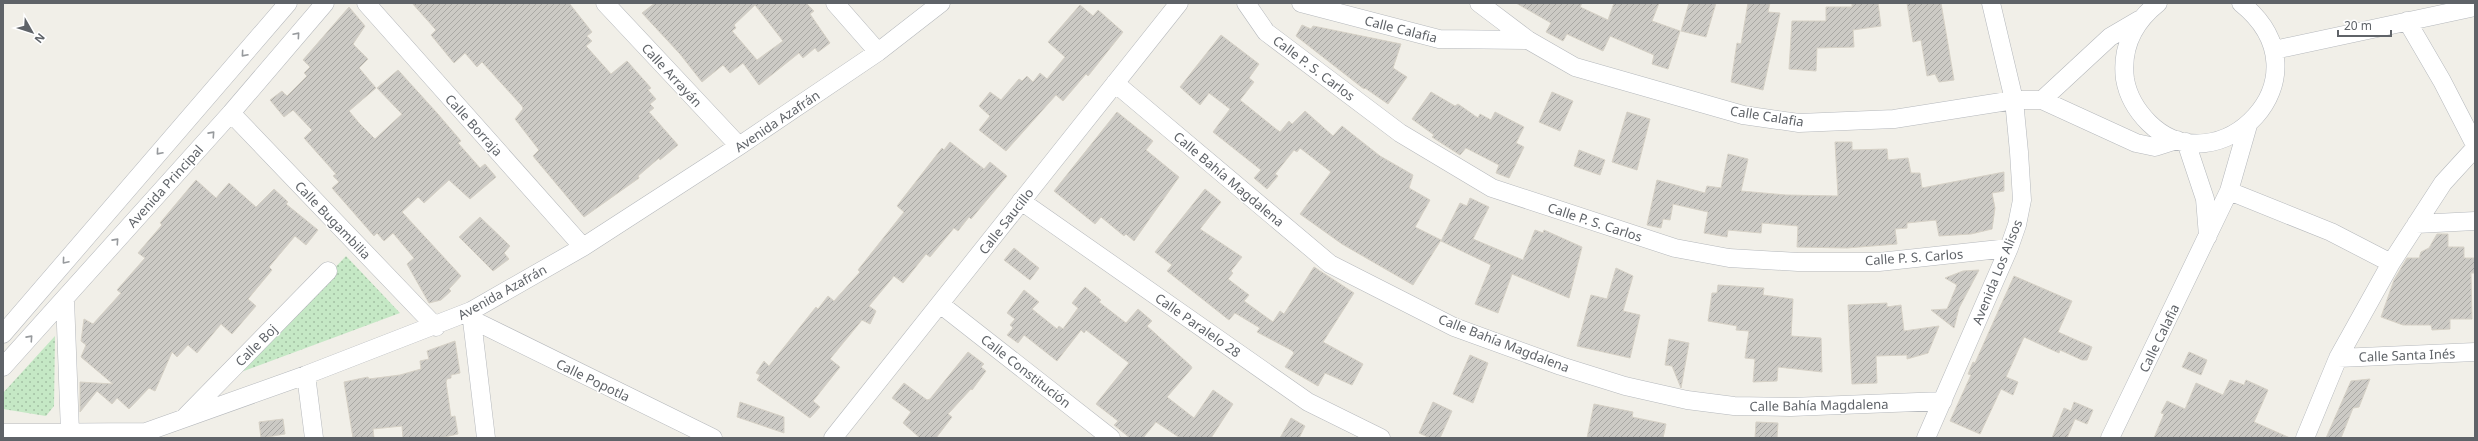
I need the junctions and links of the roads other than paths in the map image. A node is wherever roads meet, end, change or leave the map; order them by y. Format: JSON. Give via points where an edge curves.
{"nodes":[{"id":1,"x":288,"y":3,"type":"edge"},
{"id":2,"x":325,"y":3,"type":"edge"},
{"id":3,"x":366,"y":3,"type":"edge"},
{"id":4,"x":605,"y":3,"type":"edge"},
{"id":5,"x":835,"y":3,"type":"edge"},
{"id":6,"x":941,"y":3,"type":"edge"},
{"id":7,"x":1179,"y":3,"type":"edge"},
{"id":8,"x":1246,"y":3,"type":"edge"},
{"id":9,"x":1301,"y":3,"type":"edge"},
{"id":10,"x":1479,"y":3,"type":"edge"},
{"id":11,"x":1991,"y":3,"type":"edge"},
{"id":12,"x":2241,"y":3,"type":"edge"},
{"id":13,"x":2475,"y":7,"type":"edge"},
{"id":14,"x":2147,"y":10,"type":"edge"},
{"id":15,"x":2407,"y":22,"type":"junction"},
{"id":16,"x":1528,"y":40,"type":"junction"},
{"id":17,"x":2274,"y":50,"type":"junction"},
{"id":18,"x":878,"y":52,"type":"junction"},
{"id":19,"x":1115,"y":83,"type":"junction"},
{"id":20,"x":2014,"y":100,"type":"junction"},
{"id":21,"x":2042,"y":100,"type":"junction"},
{"id":22,"x":231,"y":113,"type":"junction"},
{"id":23,"x":2248,"y":125,"type":"junction"},
{"id":24,"x":2181,"y":141,"type":"junction"},
{"id":25,"x":739,"y":146,"type":"junction"},
{"id":26,"x":2475,"y":146,"type":"edge"},
{"id":27,"x":2229,"y":191,"type":"junction"},
{"id":28,"x":1021,"y":201,"type":"junction"},
{"id":29,"x":2475,"y":221,"type":"edge"},
{"id":30,"x":2416,"y":224,"type":"junction"},
{"id":31,"x":2208,"y":237,"type":"junction"},
{"id":32,"x":583,"y":247,"type":"junction"},
{"id":33,"x":2008,"y":248,"type":"junction"},
{"id":34,"x":2391,"y":263,"type":"junction"},
{"id":35,"x":328,"y":271,"type":"dead end"},
{"id":36,"x":66,"y":299,"type":"junction"},
{"id":37,"x":940,"y":304,"type":"junction"},
{"id":38,"x":472,"y":316,"type":"junction"},
{"id":39,"x":436,"y":327,"type":"junction"},
{"id":40,"x":3,"y":334,"type":"edge"},
{"id":41,"x":2475,"y":352,"type":"edge"},
{"id":42,"x":2338,"y":358,"type":"junction"},
{"id":43,"x":3,"y":367,"type":"edge"},
{"id":44,"x":306,"y":375,"type":"junction"},
{"id":45,"x":1943,"y":401,"type":"junction"},
{"id":46,"x":183,"y":419,"type":"junction"},
{"id":47,"x":70,"y":432,"type":"junction"},
{"id":48,"x":3,"y":433,"type":"edge"},
{"id":49,"x":146,"y":435,"type":"edge"},
{"id":50,"x":314,"y":438,"type":"edge"},
{"id":51,"x":486,"y":438,"type":"edge"},
{"id":52,"x":713,"y":438,"type":"edge"},
{"id":53,"x":833,"y":438,"type":"edge"},
{"id":54,"x":1111,"y":438,"type":"edge"},
{"id":55,"x":1381,"y":438,"type":"edge"},
{"id":56,"x":1926,"y":438,"type":"edge"},
{"id":57,"x":2110,"y":438,"type":"edge"},
{"id":58,"x":2305,"y":438,"type":"edge"}],
"edges":[{"from":1,"to":40,"type":"street","name":"Avenida Principal","one_way":true},
{"from":22,"to":2,"type":"street","name":"Avenida Principal","one_way":true},
{"from":3,"to":32,"type":"street","name":"Calle Borraja"},
{"from":4,"to":25,"type":"street","name":"Calle Arrayán"},
{"from":5,"to":18,"type":"street"},
{"from":6,"to":18,"type":"street","name":"Avenida Azafrán"},
{"from":7,"to":19,"type":"street","name":"Calle Saucillo"},
{"from":8,"to":33,"type":"street","name":"Calle P. S. Carlos","via":[[1266,32],[1400,133],[1492,188],[1674,248],[1728,258],[1798,262],[1879,262]]},
{"from":9,"to":16,"type":"street","name":"Calle Calafia","via":[[1439,39]]},
{"from":10,"to":16,"type":"street","name":"Calle Calafia"},
{"from":11,"to":20,"type":"street","name":"Avenida Los Alisos"},
{"from":12,"to":17,"type":"street","via":[[2255,14],[2263,25]]},
{"from":13,"to":15,"type":"street"},
{"from":14,"to":21,"type":"street","via":[[2110,37]]},
{"from":14,"to":24,"type":"street","via":[[2128,42],[2124,60],[2127,90],[2138,112],[2155,129]]},
{"from":15,"to":17,"type":"street"},
{"from":15,"to":26,"type":"street","via":[[2442,80]]},
{"from":16,"to":20,"type":"street","name":"Calle Calafia","via":[[1575,67],[1743,114],[1799,123],[1894,119]]},
{"from":17,"to":23,"type":"street","via":[[2276,70],[2272,91],[2262,109]]},
{"from":18,"to":25,"type":"street","name":"Avenida Azafrán"},
{"from":19,"to":28,"type":"street","name":"Calle Saucillo"},
{"from":19,"to":45,"type":"street","name":"Calle Bahía Magdalena","via":[[1330,264],[1454,327],[1561,366],[1625,386],[1687,400],[1734,406],[1791,407]]},
{"from":20,"to":21,"type":"street","name":"Calle Calafia"},
{"from":20,"to":33,"type":"street","name":"Avenida Los Alisos","via":[[2022,200],[2017,225]]},
{"from":21,"to":24,"type":"street","name":"Calle Calafia","via":[[2136,143],[2155,147]]},
{"from":36,"to":22,"type":"street","name":"Avenida Principal","one_way":true},
{"from":22,"to":39,"type":"street","name":"Calle Bugambilia"},
{"from":23,"to":24,"type":"street","via":[[2219,140],[2202,143]]},
{"from":23,"to":27,"type":"street","name":"Calle Calafia"},
{"from":24,"to":31,"type":"street","via":[[2205,199]]},
{"from":25,"to":32,"type":"street","name":"Avenida Azafrán"},
{"from":26,"to":30,"type":"street","via":[[2443,183]]},
{"from":27,"to":31,"type":"street","name":"Calle Calafia"},
{"from":27,"to":34,"type":"street","via":[[2332,232]]},
{"from":28,"to":37,"type":"street","name":"Calle Saucillo"},
{"from":28,"to":55,"type":"street","name":"Calle Paralelo 28","via":[[1308,402]]},
{"from":29,"to":30,"type":"street"},
{"from":30,"to":34,"type":"street"},
{"from":31,"to":57,"type":"street","name":"Calle Calafia"},
{"from":32,"to":38,"type":"street","name":"Avenida Azafrán"},
{"from":33,"to":45,"type":"street","name":"Avenida Los Alisos"},
{"from":34,"to":42,"type":"street"},
{"from":35,"to":46,"type":"street","name":"Calle Boj"},
{"from":43,"to":36,"type":"street","name":"Avenida Principal","one_way":true},
{"from":36,"to":47,"type":"street"},
{"from":37,"to":53,"type":"street","name":"Calle Saucillo"},
{"from":37,"to":54,"type":"street","name":"Calle Constitución"},
{"from":38,"to":39,"type":"street","name":"Avenida Azafrán"},
{"from":38,"to":51,"type":"street"},
{"from":38,"to":52,"type":"street","name":"Calle Popotla"},
{"from":39,"to":44,"type":"street","name":"Avenida Azafrán"},
{"from":41,"to":42,"type":"street","name":"Calle Santa Inés"},
{"from":42,"to":58,"type":"street"},
{"from":44,"to":46,"type":"street","name":"Avenida Azafrán"},
{"from":44,"to":50,"type":"street"},
{"from":45,"to":56,"type":"street","name":"Avenida Los Alisos"},
{"from":46,"to":49,"type":"street","name":"Avenida Azafrán"},
{"from":47,"to":48,"type":"street","name":"Avenida Azafrán"},
{"from":47,"to":49,"type":"street","name":"Avenida Azafrán"}]}
